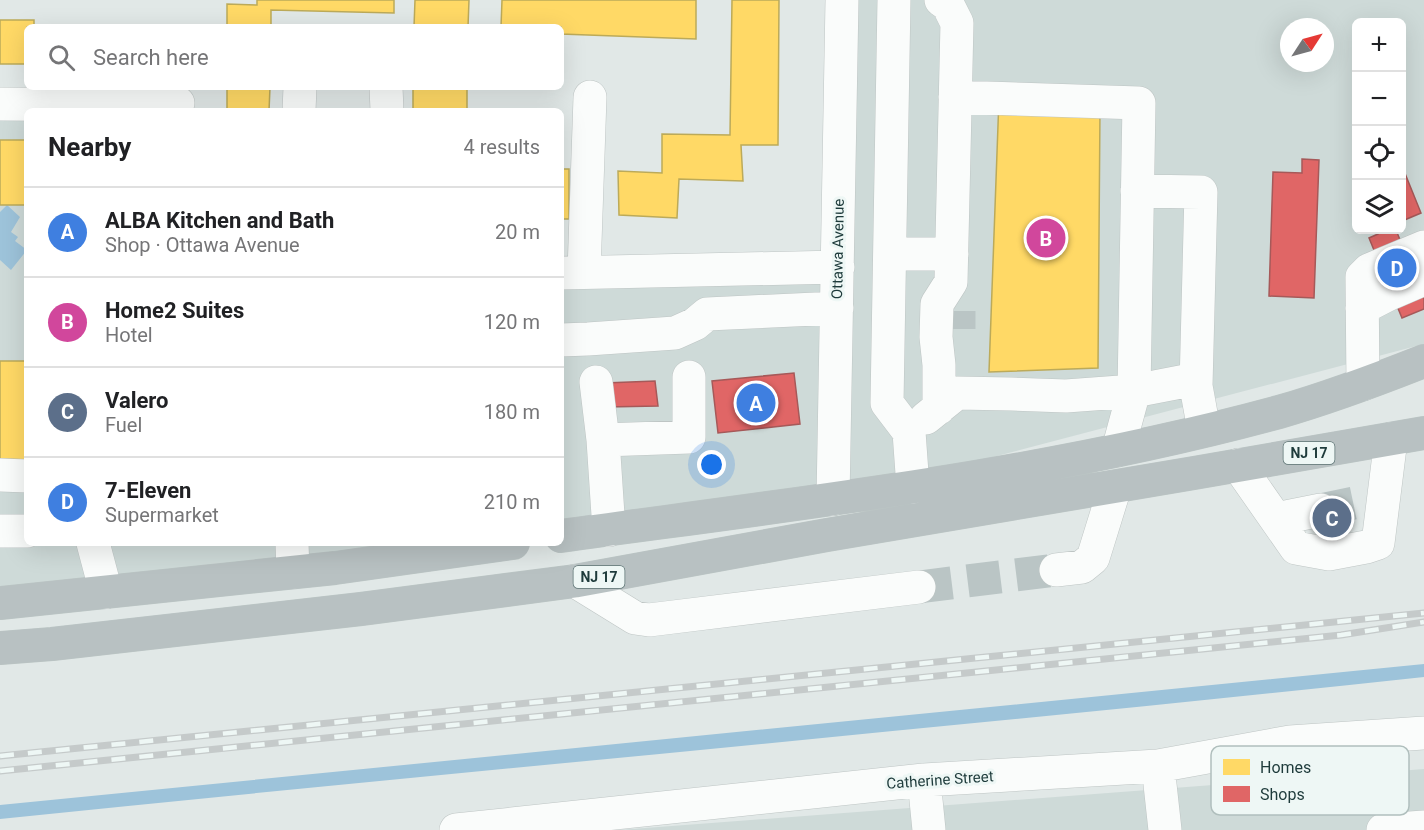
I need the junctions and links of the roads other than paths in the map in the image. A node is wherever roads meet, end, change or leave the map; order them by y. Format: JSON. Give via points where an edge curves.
{"nodes":[{"id":1,"x":842,"y":0,"type":"edge"},
{"id":2,"x":894,"y":0,"type":"edge"},
{"id":3,"x":941,"y":0,"type":"edge"},
{"id":4,"x":300,"y":90,"type":"edge"},
{"id":5,"x":386,"y":90,"type":"edge"},
{"id":6,"x":590,"y":97,"type":"dead end"},
{"id":7,"x":955,"y":97,"type":"junction"},
{"id":8,"x":178,"y":100,"type":"edge"},
{"id":9,"x":0,"y":104,"type":"edge"},
{"id":10,"x":143,"y":108,"type":"edge"},
{"id":11,"x":299,"y":108,"type":"edge"},
{"id":12,"x":387,"y":108,"type":"edge"},
{"id":13,"x":1137,"y":191,"type":"junction"},
{"id":14,"x":1424,"y":247,"type":"edge"},
{"id":15,"x":890,"y":254,"type":"junction"},
{"id":16,"x":1424,"y":263,"type":"edge"},
{"id":17,"x":838,"y":267,"type":"junction"},
{"id":18,"x":572,"y":272,"type":"edge"},
{"id":19,"x":1424,"y":279,"type":"edge"},
{"id":20,"x":1424,"y":293,"type":"edge"},
{"id":21,"x":955,"y":294,"type":"junction"},
{"id":22,"x":1362,"y":307,"type":"junction"},
{"id":23,"x":837,"y":308,"type":"junction"},
{"id":24,"x":564,"y":340,"type":"edge"},
{"id":25,"x":1424,"y":362,"type":"edge"},
{"id":26,"x":689,"y":376,"type":"dead end"},
{"id":27,"x":1196,"y":379,"type":"junction"},
{"id":28,"x":596,"y":382,"type":"dead end"},
{"id":29,"x":1363,"y":384,"type":"junction"},
{"id":30,"x":1134,"y":391,"type":"junction"},
{"id":31,"x":948,"y":400,"type":"junction"},
{"id":32,"x":1424,"y":423,"type":"edge"},
{"id":33,"x":1204,"y":430,"type":"junction"},
{"id":34,"x":909,"y":432,"type":"junction"},
{"id":35,"x":1424,"y":433,"type":"edge"},
{"id":36,"x":1391,"y":439,"type":"junction"},
{"id":37,"x":603,"y":440,"type":"junction"},
{"id":38,"x":1118,"y":450,"type":"junction"},
{"id":39,"x":1239,"y":465,"type":"junction"},
{"id":40,"x":1194,"y":473,"type":"junction"},
{"id":41,"x":0,"y":475,"type":"edge"},
{"id":42,"x":24,"y":476,"type":"edge"},
{"id":43,"x":1115,"y":486,"type":"junction"},
{"id":44,"x":914,"y":487,"type":"junction"},
{"id":45,"x":833,"y":499,"type":"junction"},
{"id":46,"x":1323,"y":517,"type":"tunnel mouth"},
{"id":47,"x":1281,"y":526,"type":"junction"},
{"id":48,"x":609,"y":530,"type":"junction"},
{"id":49,"x":0,"y":531,"type":"edge"},
{"id":50,"x":24,"y":531,"type":"edge"},
{"id":51,"x":564,"y":536,"type":"edge"},
{"id":52,"x":94,"y":546,"type":"edge"},
{"id":53,"x":466,"y":546,"type":"edge"},
{"id":54,"x":420,"y":549,"type":"edge"},
{"id":55,"x":293,"y":558,"type":"edge"},
{"id":56,"x":1056,"y":570,"type":"tunnel mouth"},
{"id":57,"x":575,"y":581,"type":"junction"},
{"id":58,"x":919,"y":587,"type":"tunnel mouth"},
{"id":59,"x":106,"y":592,"type":"junction"},
{"id":60,"x":0,"y":603,"type":"edge"},
{"id":61,"x":0,"y":648,"type":"edge"},
{"id":62,"x":1424,"y":733,"type":"edge"},
{"id":63,"x":1268,"y":746,"type":"edge"},
{"id":64,"x":1211,"y":756,"type":"edge"},
{"id":65,"x":1158,"y":766,"type":"junction"},
{"id":66,"x":924,"y":780,"type":"junction"},
{"id":67,"x":1424,"y":827,"type":"edge"},
{"id":68,"x":456,"y":830,"type":"edge"},
{"id":69,"x":929,"y":830,"type":"edge"},
{"id":70,"x":1165,"y":830,"type":"edge"},
{"id":71,"x":1383,"y":830,"type":"edge"}],
"edges":[{"from":1,"to":17,"type":"street","name":"Ottawa Avenue"},
{"from":2,"to":15,"type":"street"},
{"from":3,"to":7,"type":"street","via":[[957,23]]},
{"from":4,"to":11,"type":"street"},
{"from":5,"to":12,"type":"street"},
{"from":6,"to":18,"type":"street"},
{"from":7,"to":13,"type":"street","via":[[1139,103]]},
{"from":7,"to":21,"type":"street"},
{"from":8,"to":10,"type":"street"},
{"from":9,"to":10,"type":"street"},
{"from":13,"to":27,"type":"street","via":[[1201,192]]},
{"from":13,"to":30,"type":"street"},
{"from":14,"to":22,"type":"street","via":[[1369,270],[1362,277]]},
{"from":15,"to":21,"type":"street"},
{"from":15,"to":34,"type":"street","via":[[887,403]]},
{"from":16,"to":22,"type":"street"},
{"from":17,"to":18,"type":"street"},
{"from":17,"to":23,"type":"street","name":"Ottawa Avenue"},
{"from":19,"to":22,"type":"street"},
{"from":20,"to":22,"type":"street","via":[[1392,306]]},
{"from":21,"to":31,"type":"street"},
{"from":21,"to":31,"type":"street","via":[[937,304],[939,364]]},
{"from":22,"to":29,"type":"street"},
{"from":23,"to":24,"type":"street","via":[[707,314],[675,333]]},
{"from":23,"to":45,"type":"street","name":"Ottawa Avenue"},
{"from":25,"to":29,"type":"highway"},
{"from":26,"to":37,"type":"street","via":[[689,437]]},
{"from":27,"to":30,"type":"street"},
{"from":27,"to":33,"type":"street"},
{"from":28,"to":37,"type":"street"},
{"from":29,"to":33,"type":"highway","via":[[1280,412]]},
{"from":30,"to":31,"type":"street"},
{"from":30,"to":38,"type":"street"},
{"from":31,"to":34,"type":"street"},
{"from":32,"to":40,"type":"highway"},
{"from":33,"to":38,"type":"highway"},
{"from":34,"to":44,"type":"street"},
{"from":35,"to":36,"type":"highway","number":"NJ 17"},
{"from":36,"to":39,"type":"highway","number":"NJ 17"},
{"from":36,"to":47,"type":"street","via":[[1371,507],[1378,543],[1329,554],[1296,548]]},
{"from":37,"to":48,"type":"street"},
{"from":38,"to":44,"type":"highway"},
{"from":39,"to":40,"type":"highway","number":"NJ 17"},
{"from":39,"to":47,"type":"street"},
{"from":40,"to":43,"type":"highway","number":"NJ 17"},
{"from":41,"to":42,"type":"street"},
{"from":43,"to":56,"type":"street","via":[[1093,558],[1082,567]]},
{"from":43,"to":57,"type":"highway","number":"NJ 17"},
{"from":44,"to":45,"type":"highway"},
{"from":45,"to":48,"type":"highway"},
{"from":46,"to":47,"type":"street"},
{"from":48,"to":51,"type":"highway"},
{"from":49,"to":50,"type":"street"},
{"from":52,"to":59,"type":"street"},
{"from":53,"to":54,"type":"highway"},
{"from":54,"to":55,"type":"highway"},
{"from":55,"to":59,"type":"highway"},
{"from":57,"to":58,"type":"street","via":[[635,618],[649,620]]},
{"from":57,"to":61,"type":"highway","number":"NJ 17"},
{"from":59,"to":60,"type":"highway"},
{"from":62,"to":63,"type":"street","name":"Catherine Street"},
{"from":64,"to":65,"type":"street","name":"Catherine Street"},
{"from":65,"to":66,"type":"street","name":"Catherine Street"},
{"from":65,"to":70,"type":"street"},
{"from":66,"to":68,"type":"street","name":"Catherine Street"},
{"from":66,"to":69,"type":"street"},
{"from":67,"to":71,"type":"street"}]}
